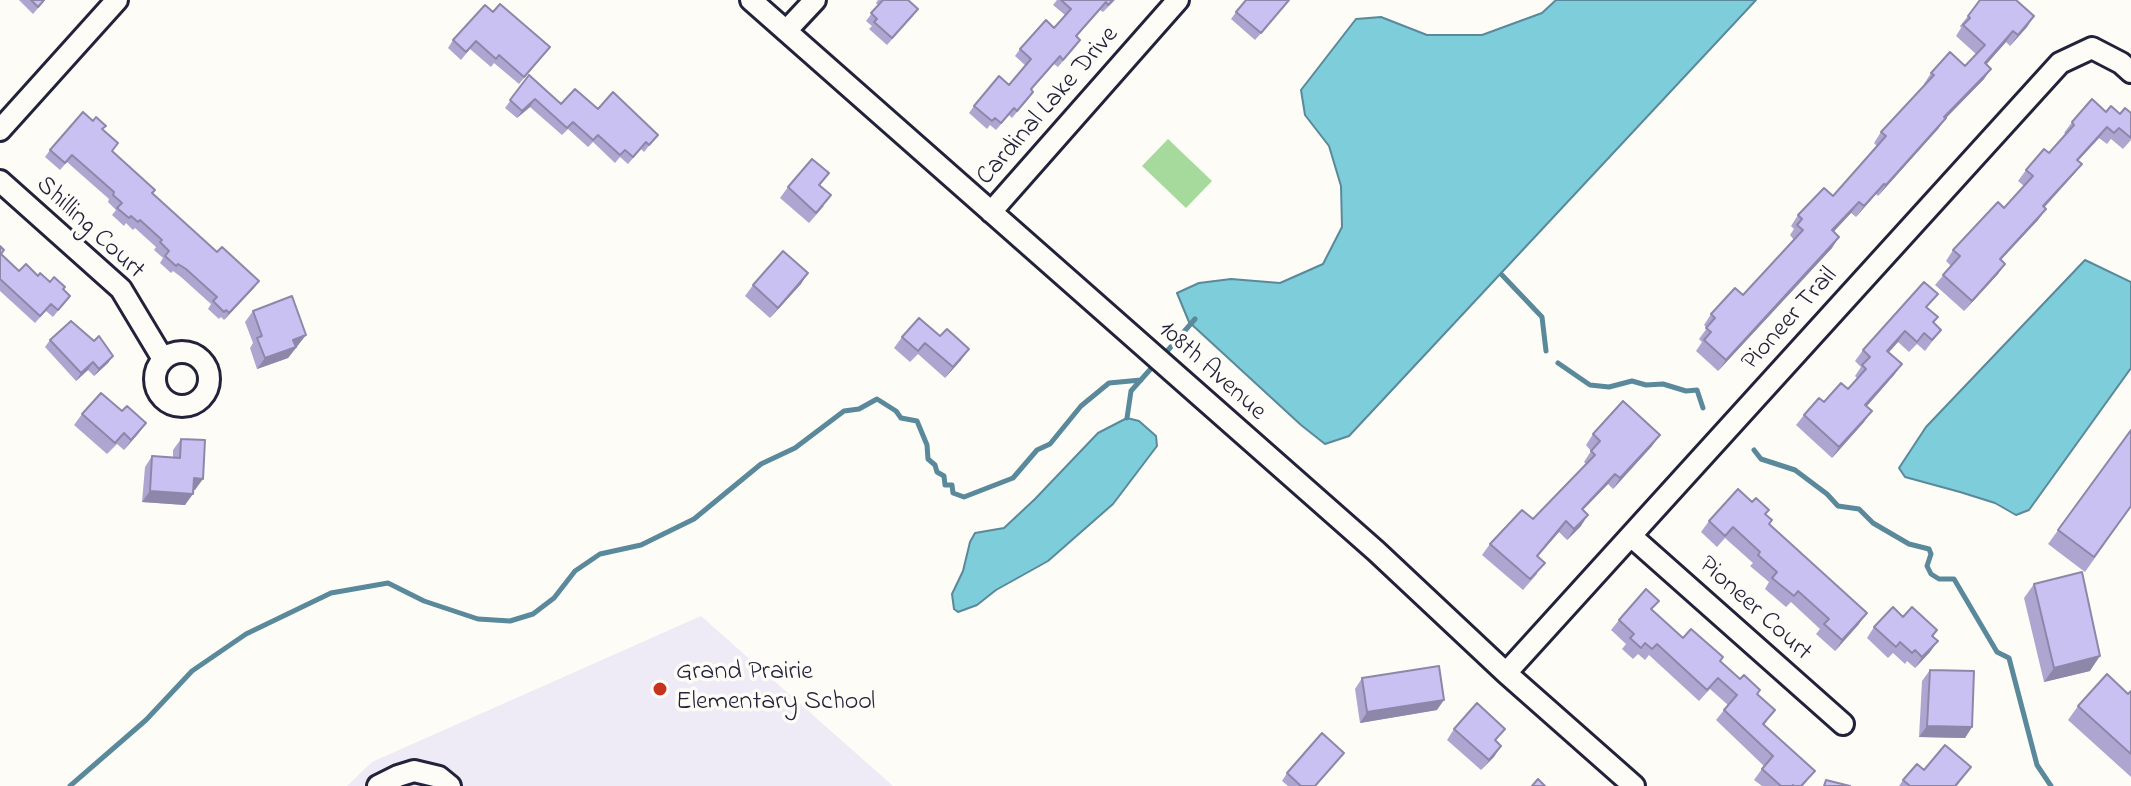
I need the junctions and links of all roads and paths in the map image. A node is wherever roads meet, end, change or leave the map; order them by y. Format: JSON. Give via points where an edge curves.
{"nodes":[{"id":1,"x":117,"y":0,"type":"edge"},
{"id":2,"x":751,"y":0,"type":"edge"},
{"id":3,"x":815,"y":0,"type":"edge"},
{"id":4,"x":1178,"y":0,"type":"edge"},
{"id":5,"x":786,"y":31,"type":"junction"},
{"id":6,"x":2131,"y":72,"type":"edge"},
{"id":7,"x":0,"y":130,"type":"edge"},
{"id":8,"x":0,"y":181,"type":"edge"},
{"id":9,"x":991,"y":212,"type":"junction"},
{"id":10,"x":163,"y":359,"type":"dead end"},
{"id":11,"x":1631,"y":536,"type":"junction"},
{"id":12,"x":1506,"y":673,"type":"junction"},
{"id":13,"x":1843,"y":724,"type":"dead end"},
{"id":14,"x":378,"y":786,"type":"edge"},
{"id":15,"x":450,"y":786,"type":"edge"},
{"id":16,"x":1634,"y":786,"type":"edge"}],
"edges":[{"from":1,"to":7,"type":"street"},
{"from":2,"to":5,"type":"street","name":"108th Avenue"},
{"from":3,"to":5,"type":"street"},
{"from":4,"to":9,"type":"street","name":"Cardinal Lake Drive"},
{"from":5,"to":9,"type":"street","name":"108th Avenue"},
{"from":6,"to":11,"type":"street","name":"Pioneer Trail","via":[[2092,48],[2060,63]]},
{"from":8,"to":10,"type":"street","name":"Shilling Court","via":[[121,289]]},
{"from":9,"to":12,"type":"street","name":"108th Avenue","via":[[1376,551]]},
{"from":11,"to":12,"type":"street","name":"Pioneer Trail"},
{"from":11,"to":13,"type":"street","name":"Pioneer Court"},
{"from":12,"to":16,"type":"street","name":"108th Avenue"},
{"from":14,"to":15,"type":"street","via":[[414,771],[439,777]]}]}
